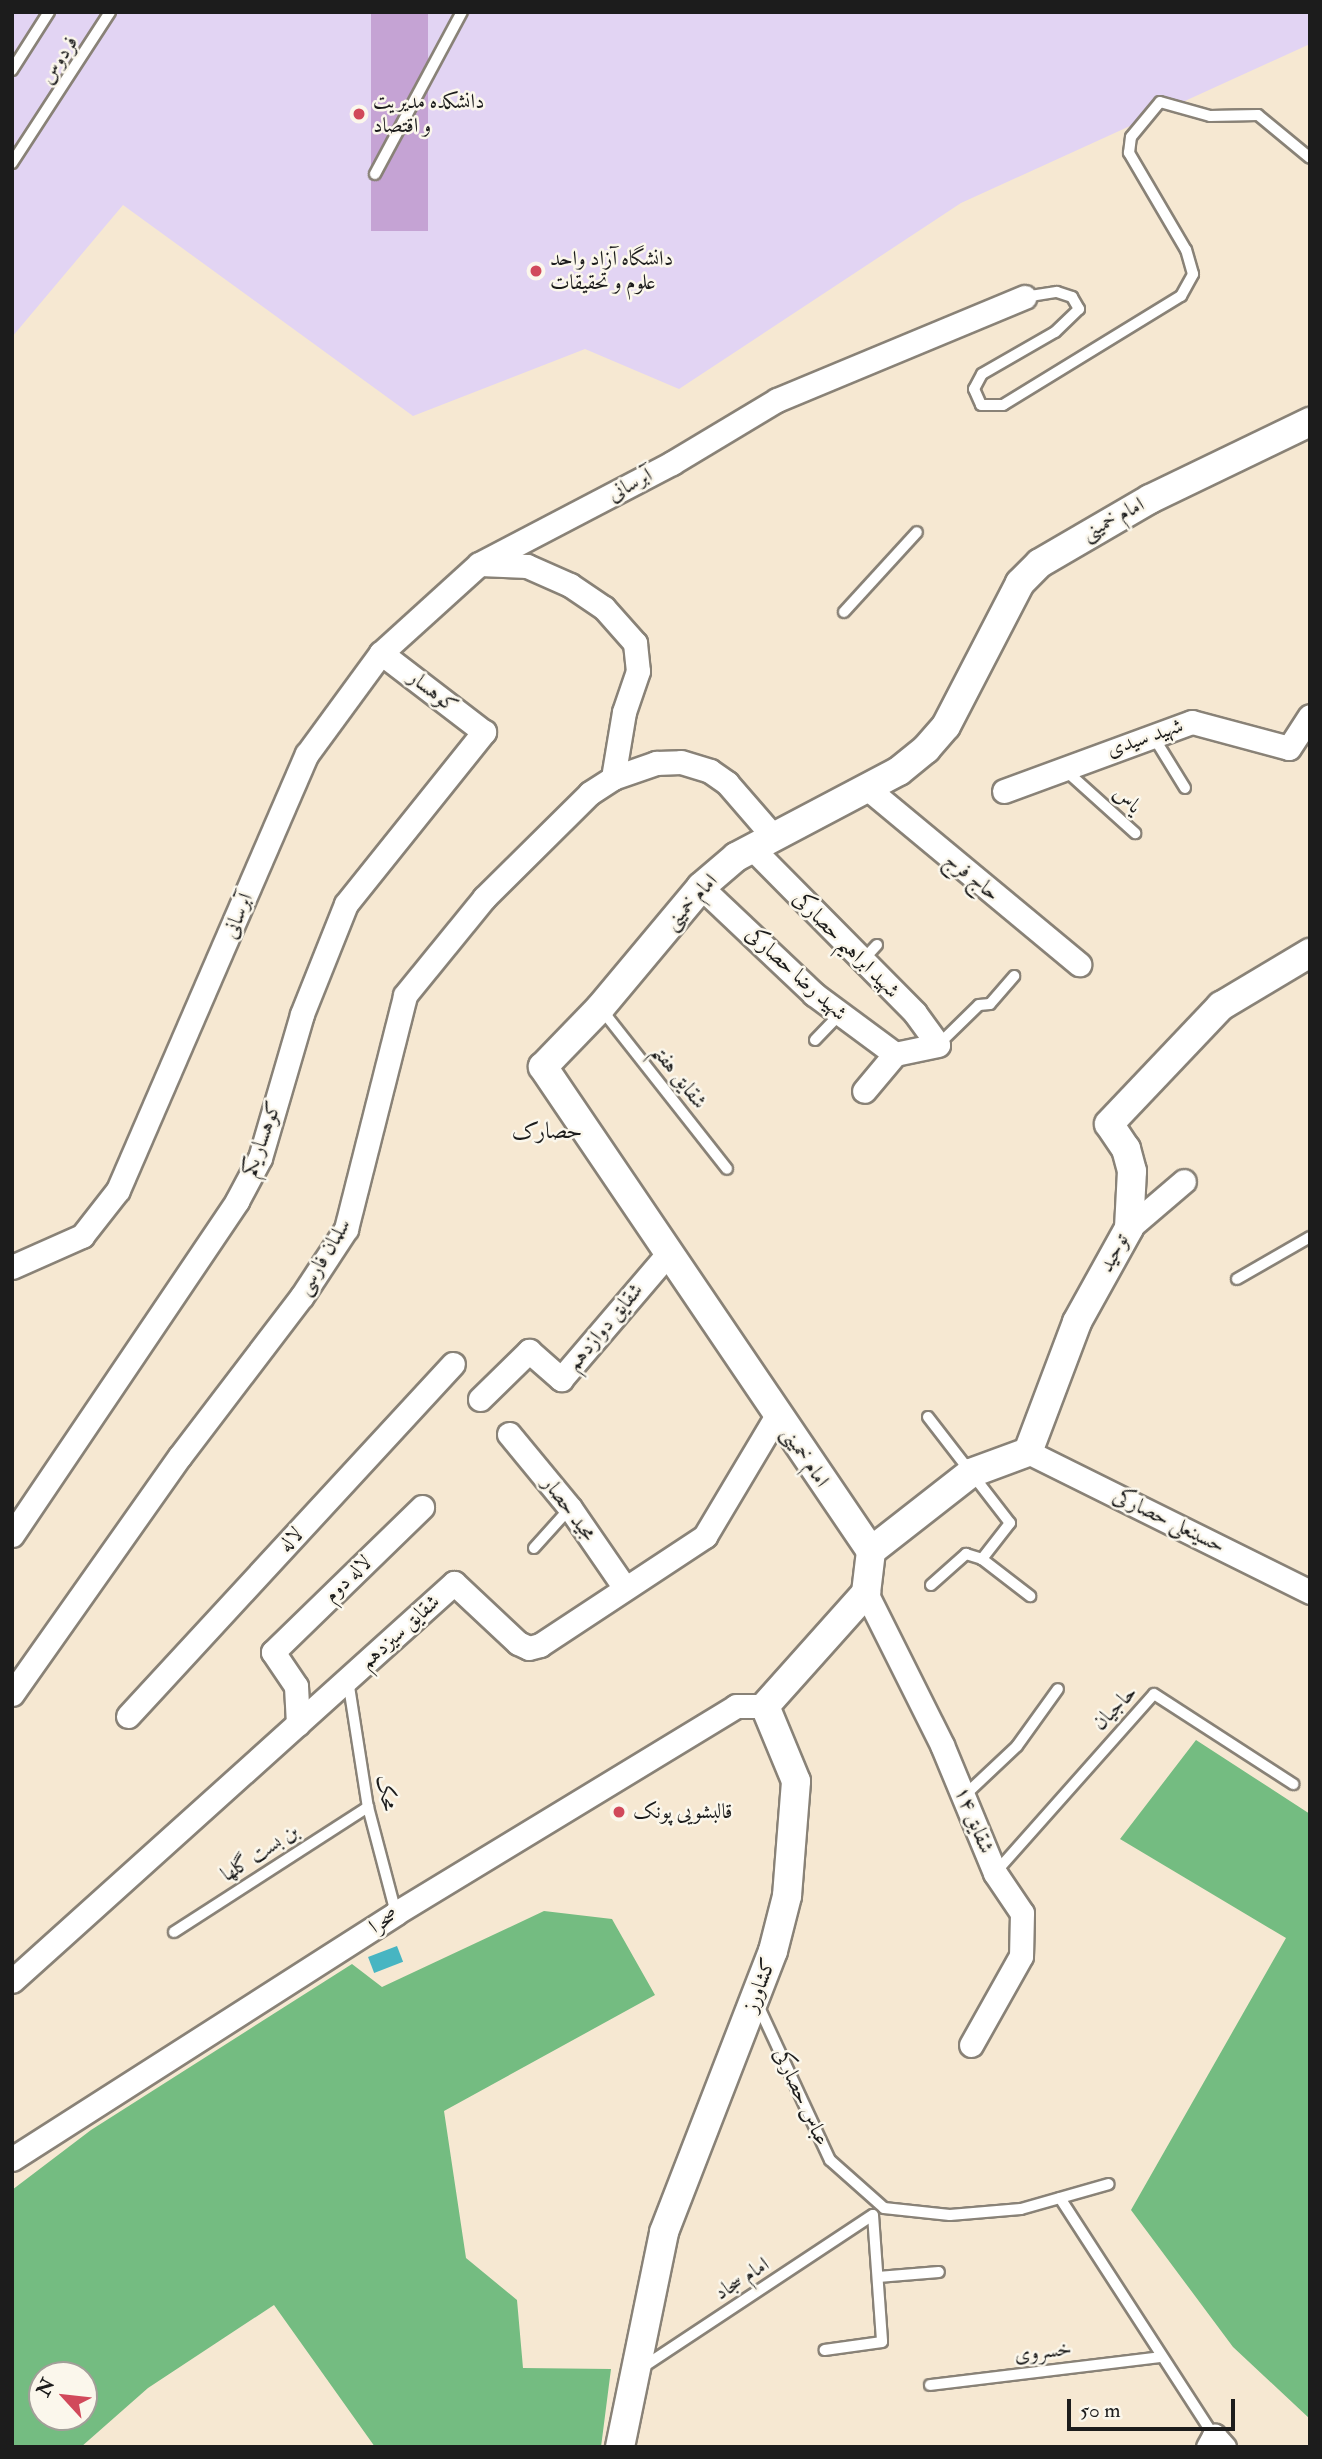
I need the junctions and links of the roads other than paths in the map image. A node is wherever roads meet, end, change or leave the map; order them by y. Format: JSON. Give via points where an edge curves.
{"nodes":[{"id":1,"x":49,"y":12,"type":"edge"},
{"id":2,"x":110,"y":12,"type":"edge"},
{"id":3,"x":462,"y":12,"type":"edge"},
{"id":4,"x":12,"y":71,"type":"edge"},
{"id":5,"x":1310,"y":158,"type":"edge"},
{"id":6,"x":12,"y":163,"type":"edge"},
{"id":7,"x":375,"y":174,"type":"dead end"},
{"id":8,"x":1024,"y":297,"type":"joint"},
{"id":9,"x":1310,"y":422,"type":"edge"},
{"id":10,"x":917,"y":532,"type":"dead end"},
{"id":11,"x":479,"y":564,"type":"junction"},
{"id":12,"x":844,"y":612,"type":"dead end"},
{"id":13,"x":381,"y":653,"type":"junction"},
{"id":14,"x":1310,"y":716,"type":"edge"},
{"id":15,"x":484,"y":732,"type":"joint"},
{"id":16,"x":1153,"y":736,"type":"junction"},
{"id":17,"x":1062,"y":767,"type":"junction"},
{"id":18,"x":613,"y":778,"type":"junction"},
{"id":19,"x":867,"y":788,"type":"junction"},
{"id":20,"x":1185,"y":788,"type":"dead end"},
{"id":21,"x":1004,"y":790,"type":"dead end"},
{"id":22,"x":1135,"y":833,"type":"dead end"},
{"id":23,"x":761,"y":841,"type":"junction"},
{"id":24,"x":701,"y":887,"type":"junction"},
{"id":25,"x":877,"y":945,"type":"dead end"},
{"id":26,"x":1310,"y":953,"type":"edge"},
{"id":27,"x":860,"y":962,"type":"junction"},
{"id":28,"x":1079,"y":964,"type":"dead end"},
{"id":29,"x":1014,"y":976,"type":"dead end"},
{"id":30,"x":600,"y":1008,"type":"junction"},
{"id":31,"x":839,"y":1015,"type":"junction"},
{"id":32,"x":815,"y":1040,"type":"dead end"},
{"id":33,"x":938,"y":1045,"type":"junction"},
{"id":34,"x":895,"y":1054,"type":"junction"},
{"id":35,"x":864,"y":1091,"type":"dead end"},
{"id":36,"x":727,"y":1169,"type":"dead end"},
{"id":37,"x":1184,"y":1181,"type":"dead end"},
{"id":38,"x":1129,"y":1228,"type":"junction"},
{"id":39,"x":1310,"y":1237,"type":"edge"},
{"id":40,"x":667,"y":1255,"type":"junction"},
{"id":41,"x":12,"y":1267,"type":"edge"},
{"id":42,"x":1237,"y":1279,"type":"dead end"},
{"id":43,"x":453,"y":1364,"type":"dead end"},
{"id":44,"x":480,"y":1399,"type":"dead end"},
{"id":45,"x":777,"y":1415,"type":"junction"},
{"id":46,"x":928,"y":1416,"type":"dead end"},
{"id":47,"x":509,"y":1434,"type":"dead end"},
{"id":48,"x":1028,"y":1452,"type":"junction"},
{"id":49,"x":971,"y":1473,"type":"junction"},
{"id":50,"x":422,"y":1507,"type":"dead end"},
{"id":51,"x":570,"y":1508,"type":"junction"},
{"id":52,"x":12,"y":1535,"type":"edge"},
{"id":53,"x":534,"y":1548,"type":"dead end"},
{"id":54,"x":871,"y":1551,"type":"junction"},
{"id":55,"x":982,"y":1559,"type":"junction"},
{"id":56,"x":931,"y":1585,"type":"dead end"},
{"id":57,"x":625,"y":1588,"type":"junction"},
{"id":58,"x":1310,"y":1592,"type":"edge"},
{"id":59,"x":866,"y":1593,"type":"junction"},
{"id":60,"x":1030,"y":1597,"type":"dead end"},
{"id":61,"x":348,"y":1679,"type":"junction"},
{"id":62,"x":1058,"y":1689,"type":"dead end"},
{"id":63,"x":12,"y":1694,"type":"edge"},
{"id":64,"x":765,"y":1706,"type":"junction"},
{"id":65,"x":128,"y":1716,"type":"dead end"},
{"id":66,"x":298,"y":1724,"type":"junction"},
{"id":67,"x":1293,"y":1784,"type":"dead end"},
{"id":68,"x":965,"y":1795,"type":"junction"},
{"id":69,"x":368,"y":1807,"type":"junction"},
{"id":70,"x":995,"y":1873,"type":"junction"},
{"id":71,"x":396,"y":1913,"type":"junction"},
{"id":72,"x":174,"y":1932,"type":"dead end"},
{"id":73,"x":12,"y":1981,"type":"edge"},
{"id":74,"x":755,"y":1997,"type":"junction"},
{"id":75,"x":971,"y":2045,"type":"dead end"},
{"id":76,"x":12,"y":2159,"type":"edge"},
{"id":77,"x":1109,"y":2184,"type":"dead end"},
{"id":78,"x":1060,"y":2198,"type":"junction"},
{"id":79,"x":939,"y":2272,"type":"dead end"},
{"id":80,"x":878,"y":2277,"type":"junction"},
{"id":81,"x":825,"y":2350,"type":"dead end"},
{"id":82,"x":1161,"y":2357,"type":"junction"},
{"id":83,"x":632,"y":2374,"type":"junction"},
{"id":84,"x":930,"y":2385,"type":"dead end"},
{"id":85,"x":1215,"y":2443,"type":"edge"},
{"id":86,"x":620,"y":2447,"type":"edge"}],
"edges":[{"from":1,"to":4,"type":"lane","name":"فردوس"},
{"from":2,"to":6,"type":"lane","name":"فردوس"},
{"from":3,"to":7,"type":"lane"},
{"from":5,"to":8,"type":"lane","via":[[1258,115],[1210,116],[1160,102],[1131,137],[1129,153],[1186,250],[1194,274],[1181,296],[1003,405],[981,405],[974,389],[982,374],[1055,332],[1079,309],[1072,297],[1057,292]]},
{"from":8,"to":11,"type":"street","name":"آبرسانی","via":[[778,400],[672,463]]},
{"from":9,"to":19,"type":"street","name":"امام خمینی","via":[[1150,499],[1040,563],[1020,583],[1001,615],[946,726],[899,771]]},
{"from":10,"to":12,"type":"lane"},
{"from":11,"to":13,"type":"street","name":"آبرسانی"},
{"from":11,"to":18,"type":"street","via":[[527,566],[570,585],[604,608],[635,643],[638,671],[624,712]]},
{"from":13,"to":15,"type":"street","name":"کوهسار"},
{"from":13,"to":41,"type":"street","name":"آبرسانی","via":[[307,754],[118,1190],[82,1236]]},
{"from":14,"to":16,"type":"street","name":"شهید سیدی","via":[[1289,748],[1192,722]]},
{"from":15,"to":52,"type":"street","name":"کوهسار یکم","via":[[346,904],[302,1014],[260,1157],[249,1179]]},
{"from":16,"to":17,"type":"street","name":"شهید سیدی"},
{"from":16,"to":20,"type":"lane"},
{"from":17,"to":21,"type":"street","name":"شهید سیدی"},
{"from":17,"to":22,"type":"lane","name":"یاس"},
{"from":18,"to":23,"type":"street","via":[[656,763],[681,762],[710,771],[727,783]]},
{"from":18,"to":63,"type":"street","name":"سلمان فارسی","via":[[554,824],[484,898],[405,995],[346,1228],[302,1296],[180,1456]]},
{"from":19,"to":23,"type":"street","name":"امام خمینی"},
{"from":19,"to":28,"type":"street","name":"حاج فرج"},
{"from":23,"to":24,"type":"street","name":"امام خمینی"},
{"from":23,"to":27,"type":"street","name":"شهید ابراهیم حصارکی"},
{"from":24,"to":30,"type":"street","name":"امام خمینی"},
{"from":24,"to":31,"type":"street","name":"شهید رضا حصارکی"},
{"from":25,"to":27,"type":"lane"},
{"from":26,"to":38,"type":"street","name":"توحید","via":[[1221,1006],[1109,1124],[1126,1149],[1132,1171]]},
{"from":27,"to":33,"type":"street","name":"شهید ابراهیم حصارکی","via":[[915,1013]]},
{"from":29,"to":33,"type":"lane","via":[[990,1004],[979,1004]]},
{"from":30,"to":36,"type":"lane","name":"شقایق هفتم"},
{"from":30,"to":40,"type":"street","name":"امام خمینی","via":[[542,1068]]},
{"from":31,"to":32,"type":"lane"},
{"from":31,"to":34,"type":"street","name":"شهید رضا حصارکی"},
{"from":33,"to":34,"type":"street"},
{"from":34,"to":35,"type":"street"},
{"from":37,"to":38,"type":"street"},
{"from":38,"to":48,"type":"street","name":"توحید","via":[[1077,1322]]},
{"from":39,"to":42,"type":"lane"},
{"from":40,"to":44,"type":"street","name":"شقایق دوازدهم","via":[[561,1379],[529,1351]]},
{"from":40,"to":45,"type":"street","name":"امام خمینی"},
{"from":43,"to":65,"type":"street","name":"لاله"},
{"from":45,"to":54,"type":"street","name":"امام خمینی"},
{"from":45,"to":57,"type":"street","name":"شقایق سیزدهم","via":[[705,1536]]},
{"from":46,"to":49,"type":"lane"},
{"from":47,"to":51,"type":"street","name":"مجید حصار"},
{"from":48,"to":49,"type":"street"},
{"from":48,"to":58,"type":"street","name":"حسینعلی حصارکی"},
{"from":49,"to":54,"type":"street"},
{"from":49,"to":55,"type":"lane","via":[[1010,1523]]},
{"from":50,"to":66,"type":"street","name":"لاله دوم","via":[[273,1652],[296,1686]]},
{"from":51,"to":53,"type":"lane"},
{"from":51,"to":57,"type":"street","name":"مجید حصار"},
{"from":54,"to":59,"type":"street"},
{"from":55,"to":56,"type":"lane","via":[[966,1554]]},
{"from":55,"to":60,"type":"lane"},
{"from":57,"to":61,"type":"street","name":"شقایق سیزدهم","via":[[540,1646],[529,1648],[454,1583]]},
{"from":59,"to":64,"type":"street"},
{"from":59,"to":68,"type":"street","name":"شقایق ۱۴"},
{"from":61,"to":66,"type":"street","name":"شقایق سیزدهم"},
{"from":61,"to":69,"type":"lane","name":"محک"},
{"from":62,"to":68,"type":"lane","via":[[1017,1746]]},
{"from":64,"to":71,"type":"street","name":"صحرا","via":[[736,1706]]},
{"from":64,"to":74,"type":"street","name":"کشاورز","via":[[796,1781],[787,1896]]},
{"from":66,"to":73,"type":"street","name":"شقایق سیزدهم"},
{"from":67,"to":70,"type":"lane","name":"حاجیان","via":[[1153,1694]]},
{"from":68,"to":70,"type":"street","name":"شقایق ۱۴"},
{"from":69,"to":71,"type":"lane","name":"محک"},
{"from":69,"to":72,"type":"lane","name":"بن بست گلها"},
{"from":70,"to":75,"type":"street","name":"شقایق ۱۴","via":[[1022,1913],[1021,1955]]},
{"from":71,"to":76,"type":"street","name":"صحرا"},
{"from":74,"to":78,"type":"lane","name":"عباس حصارکی","via":[[830,2160],[884,2208],[950,2215],[1021,2209]]},
{"from":74,"to":83,"type":"street","name":"کشاورز","via":[[664,2232]]},
{"from":77,"to":78,"type":"lane","name":"عباس حصارکی"},
{"from":78,"to":82,"type":"lane"},
{"from":79,"to":80,"type":"lane"},
{"from":80,"to":81,"type":"lane","via":[[882,2342]]},
{"from":80,"to":83,"type":"lane","name":"امام سجاد","via":[[873,2215]]},
{"from":82,"to":84,"type":"lane","name":"خسروی"},
{"from":82,"to":85,"type":"lane"},
{"from":83,"to":86,"type":"street","name":"کشاورز"}]}
